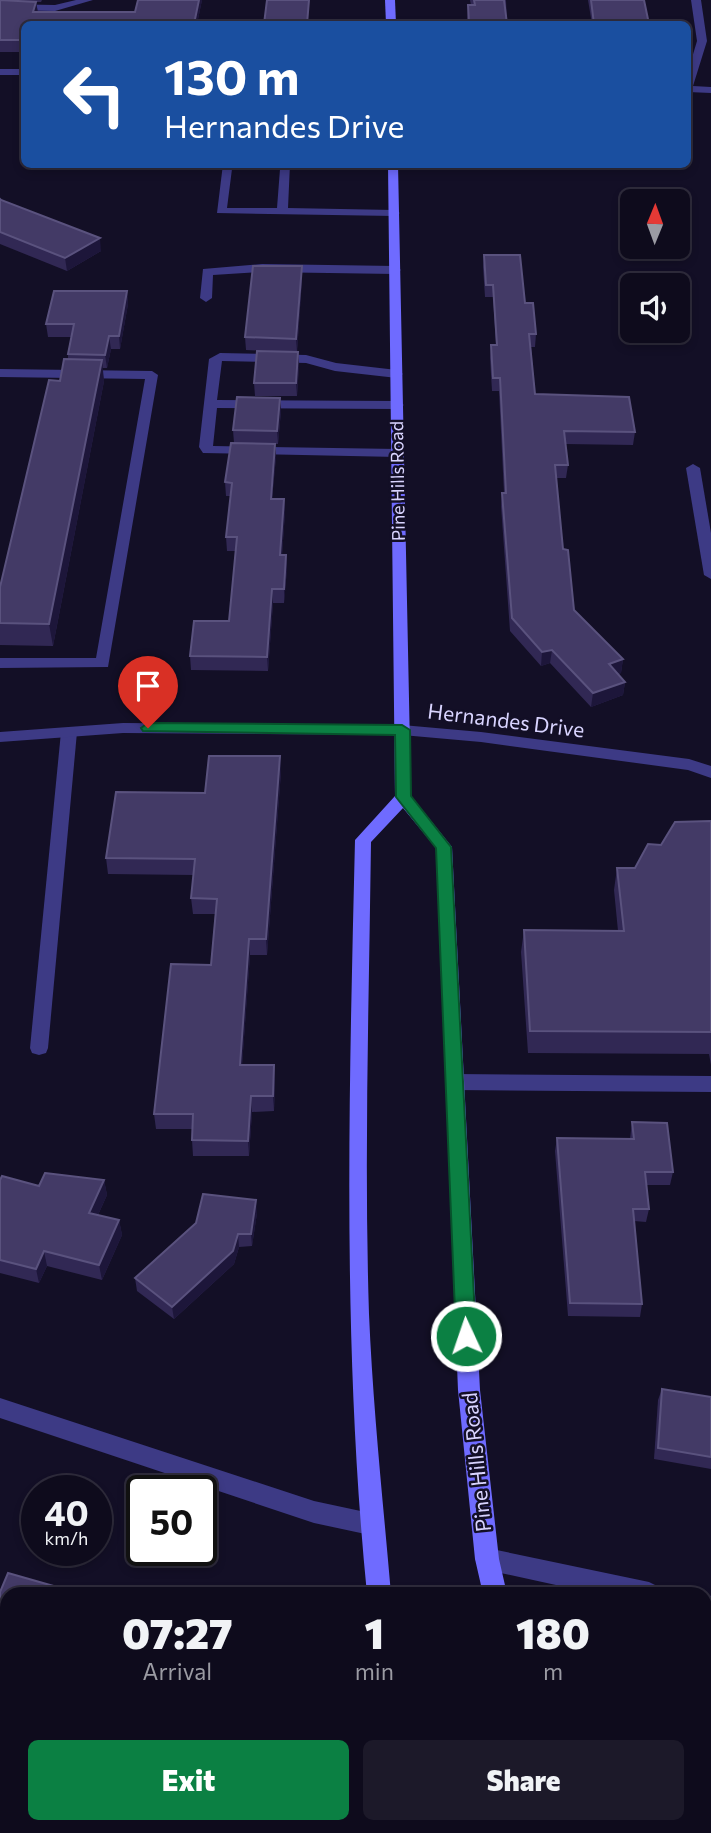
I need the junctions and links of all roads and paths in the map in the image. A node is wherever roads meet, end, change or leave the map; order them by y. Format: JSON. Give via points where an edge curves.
{"nodes":[{"id":1,"x":88,"y":0,"type":"edge"},
{"id":2,"x":390,"y":0,"type":"edge"},
{"id":3,"x":696,"y":0,"type":"edge"},
{"id":4,"x":0,"y":8,"type":"edge"},
{"id":5,"x":391,"y":21,"type":"edge"},
{"id":6,"x":0,"y":72,"type":"edge"},
{"id":7,"x":21,"y":72,"type":"edge"},
{"id":8,"x":691,"y":78,"type":"edge"},
{"id":9,"x":691,"y":88,"type":"edge"},
{"id":10,"x":711,"y":90,"type":"edge"},
{"id":11,"x":227,"y":168,"type":"edge"},
{"id":12,"x":286,"y":168,"type":"edge"},
{"id":13,"x":393,"y":168,"type":"edge"},
{"id":14,"x":282,"y":212,"type":"junction"},
{"id":15,"x":394,"y":213,"type":"junction"},
{"id":16,"x":395,"y":270,"type":"junction"},
{"id":17,"x":206,"y":298,"type":"dead end"},
{"id":18,"x":0,"y":373,"type":"edge"},
{"id":19,"x":397,"y":374,"type":"junction"},
{"id":20,"x":211,"y":404,"type":"junction"},
{"id":21,"x":397,"y":405,"type":"junction"},
{"id":22,"x":398,"y":453,"type":"junction"},
{"id":23,"x":693,"y":468,"type":"dead end"},
{"id":24,"x":711,"y":575,"type":"edge"},
{"id":25,"x":0,"y":663,"type":"edge"},
{"id":26,"x":402,"y":730,"type":"junction"},
{"id":27,"x":69,"y":732,"type":"junction"},
{"id":28,"x":0,"y":737,"type":"edge"},
{"id":29,"x":711,"y":772,"type":"edge"},
{"id":30,"x":403,"y":797,"type":"junction"},
{"id":31,"x":39,"y":1048,"type":"dead end"},
{"id":32,"x":454,"y":1082,"type":"junction"},
{"id":33,"x":711,"y":1084,"type":"edge"},
{"id":34,"x":0,"y":1408,"type":"edge"},
{"id":35,"x":370,"y":1524,"type":"junction"},
{"id":36,"x":487,"y":1559,"type":"junction"},
{"id":37,"x":378,"y":1587,"type":"edge"},
{"id":38,"x":493,"y":1587,"type":"edge"},
{"id":39,"x":617,"y":1587,"type":"edge"}],
"edges":[{"from":1,"to":4,"type":"street","via":[[55,8]]},
{"from":2,"to":5,"type":"main road"},
{"from":3,"to":8,"type":"street","via":[[702,41]]},
{"from":6,"to":7,"type":"street"},
{"from":9,"to":10,"type":"street"},
{"from":11,"to":14,"type":"street","via":[[221,211]]},
{"from":12,"to":14,"type":"street"},
{"from":13,"to":15,"type":"main road","name":"Pine Hills Road"},
{"from":14,"to":15,"type":"street"},
{"from":15,"to":16,"type":"main road","name":"Pine Hills Road"},
{"from":16,"to":17,"type":"street","via":[[207,272]]},
{"from":16,"to":19,"type":"main road","name":"Pine Hills Road"},
{"from":18,"to":25,"type":"street","via":[[152,375],[103,663]]},
{"from":19,"to":20,"type":"street","via":[[306,359],[220,357],[215,359]]},
{"from":19,"to":21,"type":"main road","name":"Pine Hills Road"},
{"from":20,"to":21,"type":"street"},
{"from":20,"to":22,"type":"street","via":[[208,450]]},
{"from":21,"to":22,"type":"main road","name":"Pine Hills Road"},
{"from":22,"to":26,"type":"main road","name":"Pine Hills Road"},
{"from":23,"to":24,"type":"street"},
{"from":26,"to":27,"type":"street","name":"Hernandes Drive","via":[[123,728]]},
{"from":26,"to":29,"type":"street","name":"Hernandes Drive","via":[[689,765]]},
{"from":26,"to":30,"type":"main road","name":"Pine Hills Road"},
{"from":27,"to":28,"type":"street","name":"Hernandes Drive"},
{"from":27,"to":31,"type":"street"},
{"from":30,"to":32,"type":"main road","name":"Pine Hills Road","via":[[444,847]]},
{"from":30,"to":35,"type":"main road","via":[[363,840],[356,1252]]},
{"from":32,"to":33,"type":"street"},
{"from":32,"to":36,"type":"main road","name":"Pine Hills Road","via":[[469,1390]]},
{"from":34,"to":35,"type":"street","via":[[314,1512]]},
{"from":35,"to":37,"type":"main road"},
{"from":36,"to":38,"type":"main road","name":"Pine Hills Road"},
{"from":36,"to":39,"type":"street"}]}
